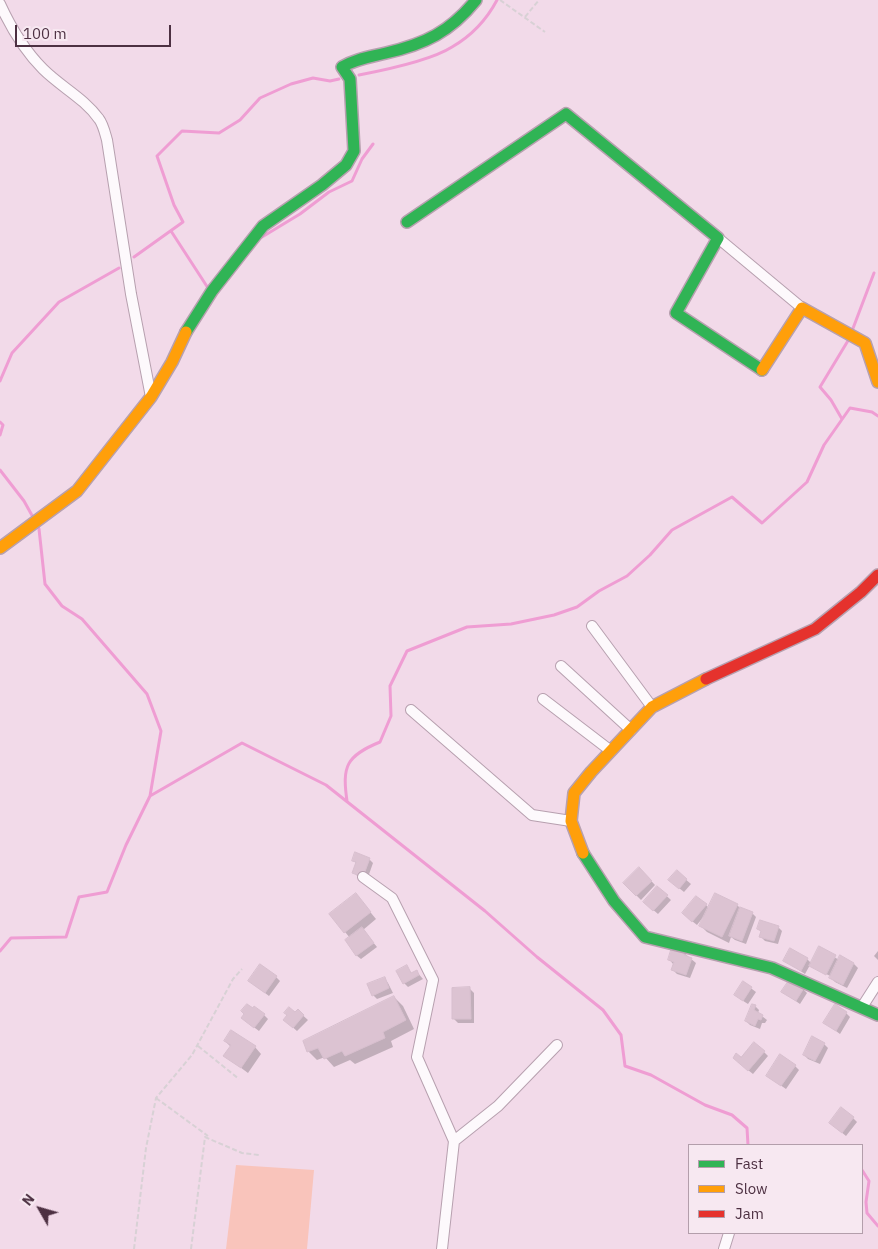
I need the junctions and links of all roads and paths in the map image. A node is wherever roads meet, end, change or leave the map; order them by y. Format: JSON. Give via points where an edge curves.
{"nodes":[{"id":1,"x":476,"y":0,"type":"edge"},
{"id":2,"x":500,"y":0,"type":"edge"},
{"id":3,"x":538,"y":0,"type":"edge"},
{"id":4,"x":0,"y":4,"type":"edge"},
{"id":5,"x":525,"y":18,"type":"junction"},
{"id":6,"x":545,"y":32,"type":"dead end"},
{"id":7,"x":407,"y":222,"type":"dead end"},
{"id":8,"x":718,"y":238,"type":"junction"},
{"id":9,"x":802,"y":308,"type":"junction"},
{"id":10,"x":878,"y":382,"type":"edge"},
{"id":11,"x":151,"y":397,"type":"junction"},
{"id":12,"x":0,"y":548,"type":"edge"},
{"id":13,"x":878,"y":574,"type":"edge"},
{"id":14,"x":592,"y":626,"type":"dead end"},
{"id":15,"x":561,"y":666,"type":"dead end"},
{"id":16,"x":543,"y":698,"type":"dead end"},
{"id":17,"x":652,"y":707,"type":"junction"},
{"id":18,"x":411,"y":710,"type":"dead end"},
{"id":19,"x":631,"y":730,"type":"junction"},
{"id":20,"x":611,"y":751,"type":"junction"},
{"id":21,"x":571,"y":821,"type":"junction"},
{"id":22,"x":363,"y":877,"type":"dead end"},
{"id":23,"x":242,"y":969,"type":"dead end"},
{"id":24,"x":878,"y":982,"type":"edge"},
{"id":25,"x":862,"y":1007,"type":"junction"},
{"id":26,"x":878,"y":1015,"type":"edge"},
{"id":27,"x":557,"y":1045,"type":"dead end"},
{"id":28,"x":198,"y":1046,"type":"junction"},
{"id":29,"x":239,"y":1079,"type":"dead end"},
{"id":30,"x":156,"y":1098,"type":"junction"},
{"id":31,"x":212,"y":1140,"type":"junction"},
{"id":32,"x":454,"y":1141,"type":"junction"},
{"id":33,"x":259,"y":1155,"type":"dead end"},
{"id":34,"x":729,"y":1234,"type":"edge"},
{"id":35,"x":134,"y":1249,"type":"edge"},
{"id":36,"x":191,"y":1249,"type":"edge"},
{"id":37,"x":442,"y":1249,"type":"edge"},
{"id":38,"x":724,"y":1249,"type":"edge"}],
"edges":[{"from":1,"to":11,"type":"street","via":[[458,22],[425,42],[352,61],[342,67],[350,79],[354,151],[346,165],[322,186],[263,226],[194,318]]},
{"from":2,"to":5,"type":"path"},
{"from":3,"to":5,"type":"path"},
{"from":4,"to":11,"type":"street","via":[[10,26],[36,61],[100,120],[107,140]]},
{"from":5,"to":6,"type":"path"},
{"from":7,"to":8,"type":"street","via":[[566,114]]},
{"from":8,"to":9,"type":"street"},
{"from":8,"to":9,"type":"street","via":[[676,313],[763,370]]},
{"from":9,"to":10,"type":"street","via":[[865,343]]},
{"from":11,"to":12,"type":"street","via":[[77,491]]},
{"from":13,"to":17,"type":"street","via":[[815,629]]},
{"from":14,"to":17,"type":"street"},
{"from":15,"to":19,"type":"street"},
{"from":16,"to":20,"type":"street"},
{"from":17,"to":19,"type":"street"},
{"from":18,"to":21,"type":"street","via":[[532,815]]},
{"from":19,"to":20,"type":"street"},
{"from":20,"to":21,"type":"street","via":[[574,793]]},
{"from":21,"to":25,"type":"street","via":[[583,854],[614,901],[645,937],[772,968]]},
{"from":22,"to":32,"type":"street","via":[[392,898],[433,980],[417,1057]]},
{"from":23,"to":28,"type":"path","via":[[233,979]]},
{"from":24,"to":25,"type":"street"},
{"from":25,"to":26,"type":"street"},
{"from":27,"to":32,"type":"street","via":[[498,1106]]},
{"from":28,"to":29,"type":"path"},
{"from":28,"to":30,"type":"path"},
{"from":30,"to":31,"type":"path"},
{"from":30,"to":35,"type":"path","via":[[146,1148]]},
{"from":31,"to":33,"type":"path","via":[[242,1153]]},
{"from":31,"to":36,"type":"path","via":[[206,1137]]},
{"from":32,"to":37,"type":"street"},
{"from":34,"to":38,"type":"street"}]}
